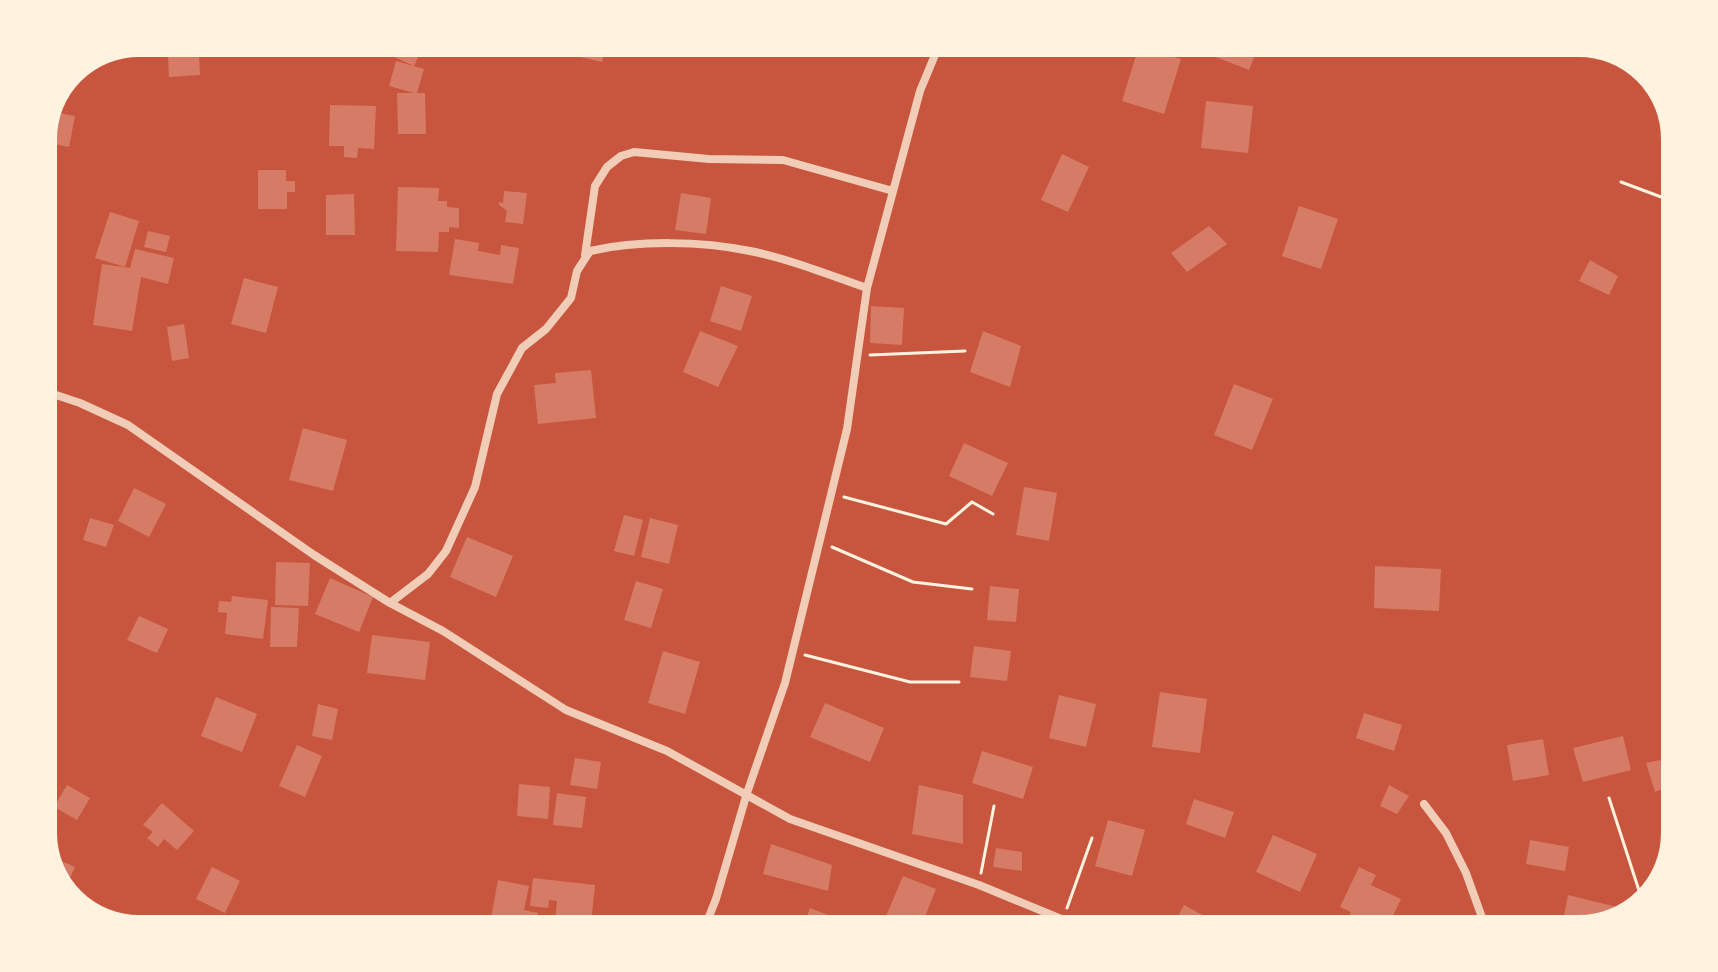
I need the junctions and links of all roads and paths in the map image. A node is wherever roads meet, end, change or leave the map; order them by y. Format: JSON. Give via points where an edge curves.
{"nodes":[{"id":1,"x":936,"y":52,"type":"edge"},
{"id":2,"x":1621,"y":182,"type":"dead end"},
{"id":3,"x":893,"y":191,"type":"junction"},
{"id":4,"x":1666,"y":199,"type":"edge"},
{"id":5,"x":584,"y":260,"type":"junction"},
{"id":6,"x":867,"y":288,"type":"junction"},
{"id":7,"x":965,"y":351,"type":"dead end"},
{"id":8,"x":858,"y":355,"type":"junction"},
{"id":9,"x":52,"y":394,"type":"edge"},
{"id":10,"x":832,"y":493,"type":"junction"},
{"id":11,"x":993,"y":514,"type":"dead end"},
{"id":12,"x":821,"y":542,"type":"junction"},
{"id":13,"x":972,"y":589,"type":"dead end"},
{"id":14,"x":390,"y":603,"type":"junction"},
{"id":15,"x":793,"y":652,"type":"junction"},
{"id":16,"x":959,"y":682,"type":"dead end"},
{"id":17,"x":747,"y":793,"type":"junction"},
{"id":18,"x":1609,"y":798,"type":"dead end"},
{"id":19,"x":1424,"y":804,"type":"dead end"},
{"id":20,"x":994,"y":806,"type":"dead end"},
{"id":21,"x":1092,"y":838,"type":"dead end"},
{"id":22,"x":979,"y":885,"type":"junction"},
{"id":23,"x":1641,"y":895,"type":"edge"},
{"id":24,"x":1062,"y":919,"type":"joint"},
{"id":25,"x":708,"y":920,"type":"edge"},
{"id":26,"x":1483,"y":920,"type":"edge"}],
"edges":[{"from":1,"to":3,"type":"street"},
{"from":2,"to":4,"type":"path"},
{"from":3,"to":5,"type":"street","via":[[783,160],[634,152],[607,167],[595,186]]},
{"from":3,"to":6,"type":"street"},
{"from":5,"to":6,"type":"street","via":[[590,251],[618,244],[748,250]]},
{"from":5,"to":14,"type":"street","via":[[571,298],[522,348],[497,394],[475,487],[446,551],[428,574]]},
{"from":6,"to":8,"type":"street"},
{"from":7,"to":8,"type":"path"},
{"from":8,"to":10,"type":"street"},
{"from":9,"to":14,"type":"street","via":[[128,425]]},
{"from":10,"to":11,"type":"path","via":[[946,524],[972,502]]},
{"from":10,"to":12,"type":"street"},
{"from":12,"to":13,"type":"path","via":[[913,582]]},
{"from":12,"to":15,"type":"street"},
{"from":14,"to":17,"type":"street","via":[[566,710],[667,751]]},
{"from":15,"to":16,"type":"path","via":[[910,682]]},
{"from":15,"to":17,"type":"street"},
{"from":17,"to":22,"type":"street","via":[[790,819]]},
{"from":17,"to":25,"type":"street"},
{"from":18,"to":23,"type":"path"},
{"from":19,"to":26,"type":"street","via":[[1446,833]]},
{"from":20,"to":22,"type":"path"},
{"from":21,"to":24,"type":"path"},
{"from":22,"to":24,"type":"street"}]}
